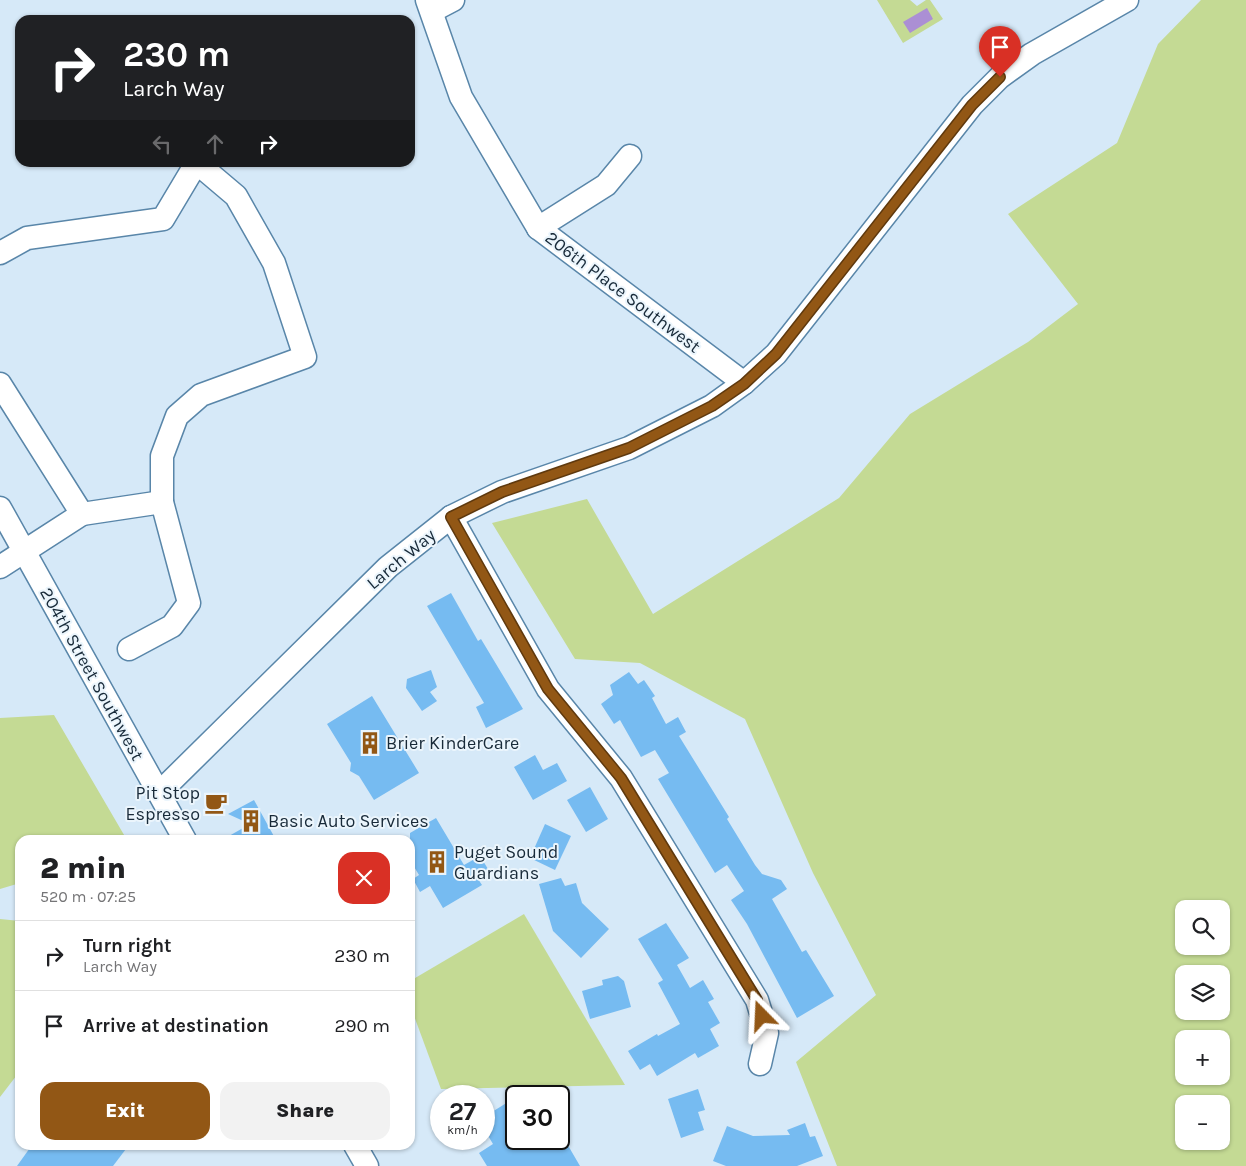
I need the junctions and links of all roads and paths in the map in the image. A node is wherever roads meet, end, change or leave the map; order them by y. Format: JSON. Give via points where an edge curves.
{"nodes":[{"id":1,"x":453,"y":0,"type":"edge"},
{"id":2,"x":1126,"y":0,"type":"edge"},
{"id":3,"x":1104,"y":5,"type":"edge"},
{"id":4,"x":429,"y":6,"type":"edge"},
{"id":5,"x":630,"y":156,"type":"dead end"},
{"id":6,"x":195,"y":167,"type":"edge"},
{"id":7,"x":202,"y":167,"type":"edge"},
{"id":8,"x":538,"y":228,"type":"junction"},
{"id":9,"x":0,"y":253,"type":"edge"},
{"id":10,"x":0,"y":384,"type":"edge"},
{"id":11,"x":744,"y":384,"type":"junction"},
{"id":12,"x":162,"y":502,"type":"junction"},
{"id":13,"x":0,"y":508,"type":"edge"},
{"id":14,"x":82,"y":514,"type":"junction"},
{"id":15,"x":451,"y":517,"type":"junction"},
{"id":16,"x":25,"y":553,"type":"junction"},
{"id":17,"x":0,"y":567,"type":"edge"},
{"id":18,"x":129,"y":649,"type":"dead end"},
{"id":19,"x":159,"y":793,"type":"junction"},
{"id":20,"x":182,"y":835,"type":"edge"},
{"id":21,"x":760,"y":1064,"type":"dead end"},
{"id":22,"x":358,"y":1150,"type":"edge"},
{"id":23,"x":367,"y":1166,"type":"edge"}],
"edges":[{"from":1,"to":4,"type":"street"},
{"from":2,"to":3,"type":"street","name":"Larch Way"},
{"from":3,"to":11,"type":"street","name":"Larch Way","via":[[1000,77],[972,105],[776,354]]},
{"from":4,"to":8,"type":"street","name":"206th Place Southwest","via":[[461,97]]},
{"from":5,"to":8,"type":"street","via":[[606,185]]},
{"from":6,"to":9,"type":"street","via":[[163,219],[27,238]]},
{"from":7,"to":12,"type":"street","via":[[236,196],[269,255],[304,357],[201,395],[177,416],[162,456]]},
{"from":8,"to":11,"type":"street","name":"206th Place Southwest"},
{"from":10,"to":14,"type":"street"},
{"from":11,"to":15,"type":"street","name":"Larch Way","via":[[712,406],[629,448],[502,492]]},
{"from":12,"to":14,"type":"street"},
{"from":12,"to":18,"type":"street","via":[[189,603],[172,626]]},
{"from":13,"to":16,"type":"street","name":"204th Street Southwest"},
{"from":14,"to":16,"type":"street"},
{"from":15,"to":19,"type":"street","name":"Larch Way","via":[[388,567]]},
{"from":15,"to":21,"type":"street","via":[[548,689],[621,778],[757,1000],[767,1033]]},
{"from":16,"to":17,"type":"street"},
{"from":16,"to":19,"type":"street","name":"204th Street Southwest"},
{"from":19,"to":20,"type":"street","name":"204th Street Southwest"},
{"from":22,"to":23,"type":"street"}]}
